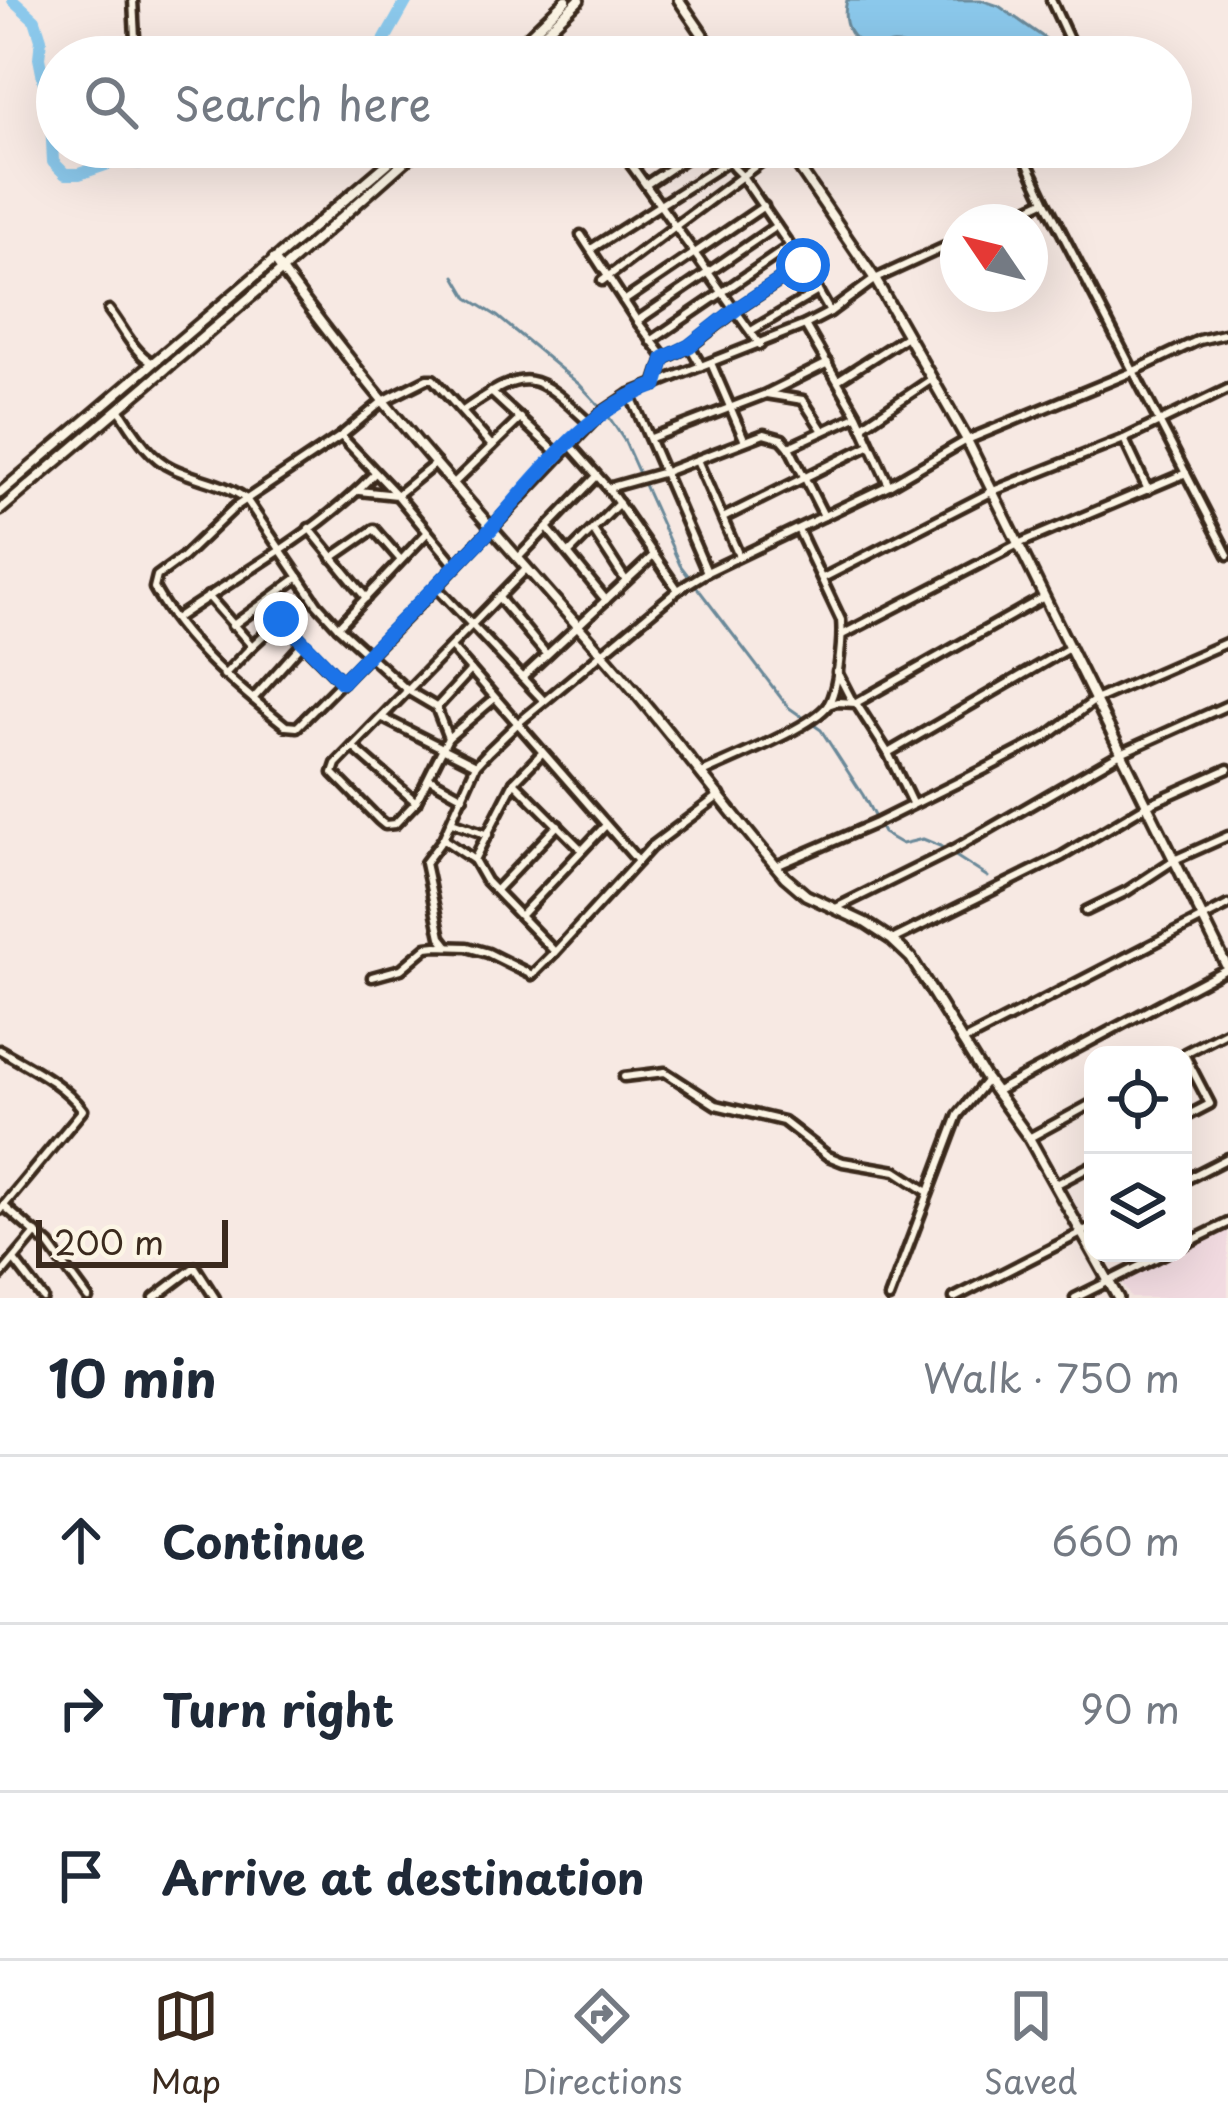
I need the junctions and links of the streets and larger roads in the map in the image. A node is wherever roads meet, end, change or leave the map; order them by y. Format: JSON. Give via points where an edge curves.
{"nodes":[{"id":1,"x":133,"y":0,"type":"edge"},
{"id":2,"x":566,"y":0,"type":"edge"},
{"id":3,"x":579,"y":0,"type":"edge"},
{"id":4,"x":679,"y":0,"type":"edge"},
{"id":5,"x":1051,"y":0,"type":"edge"},
{"id":6,"x":135,"y":36,"type":"edge"},
{"id":7,"x":529,"y":36,"type":"edge"},
{"id":8,"x":541,"y":36,"type":"edge"},
{"id":9,"x":704,"y":36,"type":"edge"},
{"id":10,"x":1067,"y":36,"type":"edge"},
{"id":11,"x":382,"y":168,"type":"edge"},
{"id":12,"x":397,"y":168,"type":"edge"},
{"id":13,"x":634,"y":168,"type":"edge"},
{"id":14,"x":671,"y":168,"type":"edge"},
{"id":15,"x":717,"y":168,"type":"edge"},
{"id":16,"x":736,"y":168,"type":"edge"},
{"id":17,"x":753,"y":168,"type":"edge"},
{"id":18,"x":798,"y":168,"type":"edge"},
{"id":19,"x":1030,"y":168,"type":"edge"},
{"id":20,"x":742,"y":176,"type":"junction"},
{"id":21,"x":647,"y":184,"type":"junction"},
{"id":22,"x":1046,"y":200,"type":"junction"},
{"id":23,"x":660,"y":204,"type":"junction"},
{"id":24,"x":1037,"y":204,"type":"edge"},
{"id":25,"x":764,"y":206,"type":"junction"},
{"id":26,"x":676,"y":225,"type":"junction"},
{"id":27,"x":776,"y":226,"type":"junction"},
{"id":28,"x":581,"y":236,"type":"dead end"},
{"id":29,"x":790,"y":246,"type":"junction"},
{"id":30,"x":591,"y":249,"type":"junction"},
{"id":31,"x":940,"y":249,"type":"edge"},
{"id":32,"x":695,"y":251,"type":"junction"},
{"id":33,"x":274,"y":259,"type":"junction"},
{"id":34,"x":803,"y":265,"type":"junction"},
{"id":35,"x":282,"y":270,"type":"junction"},
{"id":36,"x":710,"y":272,"type":"junction"},
{"id":37,"x":605,"y":278,"type":"junction"},
{"id":38,"x":875,"y":279,"type":"junction"},
{"id":39,"x":723,"y":290,"type":"junction"},
{"id":40,"x":818,"y":290,"type":"junction"},
{"id":41,"x":624,"y":302,"type":"junction"},
{"id":42,"x":736,"y":309,"type":"junction"},
{"id":43,"x":109,"y":310,"type":"dead end"},
{"id":44,"x":830,"y":312,"type":"junction"},
{"id":45,"x":637,"y":322,"type":"junction"},
{"id":46,"x":805,"y":325,"type":"junction"},
{"id":47,"x":751,"y":332,"type":"junction"},
{"id":48,"x":1228,"y":333,"type":"edge"},
{"id":49,"x":907,"y":336,"type":"junction"},
{"id":50,"x":651,"y":341,"type":"junction"},
{"id":51,"x":760,"y":345,"type":"junction"},
{"id":52,"x":689,"y":346,"type":"junction"},
{"id":53,"x":664,"y":358,"type":"junction"},
{"id":54,"x":153,"y":363,"type":"junction"},
{"id":55,"x":711,"y":363,"type":"junction"},
{"id":56,"x":828,"y":363,"type":"junction"},
{"id":57,"x":701,"y":366,"type":"junction"},
{"id":58,"x":1132,"y":372,"type":"junction"},
{"id":59,"x":800,"y":379,"type":"junction"},
{"id":60,"x":932,"y":379,"type":"junction"},
{"id":61,"x":838,"y":380,"type":"junction"},
{"id":62,"x":656,"y":385,"type":"junction"},
{"id":63,"x":1228,"y":389,"type":"edge"},
{"id":64,"x":491,"y":392,"type":"junction"},
{"id":65,"x":630,"y":394,"type":"junction"},
{"id":66,"x":766,"y":394,"type":"junction"},
{"id":67,"x":803,"y":400,"type":"junction"},
{"id":68,"x":382,"y":401,"type":"junction"},
{"id":69,"x":732,"y":407,"type":"junction"},
{"id":70,"x":119,"y":409,"type":"junction"},
{"id":71,"x":464,"y":411,"type":"junction"},
{"id":72,"x":857,"y":416,"type":"junction"},
{"id":73,"x":521,"y":418,"type":"junction"},
{"id":74,"x":1159,"y":422,"type":"junction"},
{"id":75,"x":589,"y":423,"type":"junction"},
{"id":76,"x":862,"y":425,"type":"junction"},
{"id":77,"x":823,"y":430,"type":"junction"},
{"id":78,"x":341,"y":436,"type":"junction"},
{"id":79,"x":651,"y":438,"type":"junction"},
{"id":80,"x":744,"y":439,"type":"junction"},
{"id":81,"x":1124,"y":439,"type":"junction"},
{"id":82,"x":967,"y":440,"type":"junction"},
{"id":83,"x":569,"y":444,"type":"junction"},
{"id":84,"x":870,"y":445,"type":"junction"},
{"id":85,"x":492,"y":446,"type":"junction"},
{"id":86,"x":789,"y":447,"type":"junction"},
{"id":87,"x":559,"y":455,"type":"junction"},
{"id":88,"x":697,"y":460,"type":"junction"},
{"id":89,"x":436,"y":463,"type":"junction"},
{"id":90,"x":665,"y":472,"type":"junction"},
{"id":91,"x":375,"y":473,"type":"junction"},
{"id":92,"x":1187,"y":473,"type":"junction"},
{"id":93,"x":596,"y":477,"type":"junction"},
{"id":94,"x":804,"y":478,"type":"junction"},
{"id":95,"x":453,"y":484,"type":"junction"},
{"id":96,"x":889,"y":485,"type":"junction"},
{"id":97,"x":608,"y":488,"type":"junction"},
{"id":98,"x":358,"y":490,"type":"junction"},
{"id":99,"x":1148,"y":490,"type":"junction"},
{"id":100,"x":993,"y":491,"type":"junction"},
{"id":101,"x":0,"y":494,"type":"edge"},
{"id":102,"x":397,"y":495,"type":"junction"},
{"id":103,"x":246,"y":499,"type":"junction"},
{"id":104,"x":619,"y":503,"type":"junction"},
{"id":105,"x":0,"y":510,"type":"edge"},
{"id":106,"x":824,"y":517,"type":"junction"},
{"id":107,"x":723,"y":518,"type":"junction"},
{"id":108,"x":309,"y":528,"type":"junction"},
{"id":109,"x":491,"y":529,"type":"junction"},
{"id":110,"x":548,"y":529,"type":"junction"},
{"id":111,"x":798,"y":529,"type":"junction"},
{"id":112,"x":593,"y":530,"type":"junction"},
{"id":113,"x":426,"y":534,"type":"junction"},
{"id":114,"x":1018,"y":544,"type":"junction"},
{"id":115,"x":280,"y":548,"type":"junction"},
{"id":116,"x":569,"y":553,"type":"junction"},
{"id":117,"x":653,"y":556,"type":"junction"},
{"id":118,"x":739,"y":556,"type":"junction"},
{"id":119,"x":1228,"y":556,"type":"edge"},
{"id":120,"x":332,"y":558,"type":"junction"},
{"id":121,"x":518,"y":559,"type":"junction"},
{"id":122,"x":401,"y":560,"type":"junction"},
{"id":123,"x":456,"y":566,"type":"junction"},
{"id":124,"x":527,"y":568,"type":"junction"},
{"id":125,"x":707,"y":572,"type":"junction"},
{"id":126,"x":299,"y":577,"type":"junction"},
{"id":127,"x":823,"y":578,"type":"junction"},
{"id":128,"x":626,"y":581,"type":"junction"},
{"id":129,"x":436,"y":586,"type":"junction"},
{"id":130,"x":678,"y":590,"type":"junction"},
{"id":131,"x":208,"y":596,"type":"junction"},
{"id":132,"x":1044,"y":597,"type":"junction"},
{"id":133,"x":366,"y":598,"type":"junction"},
{"id":134,"x":499,"y":598,"type":"junction"},
{"id":135,"x":606,"y":600,"type":"junction"},
{"id":136,"x":268,"y":601,"type":"junction"},
{"id":137,"x":175,"y":619,"type":"junction"},
{"id":138,"x":281,"y":619,"type":"junction"},
{"id":139,"x":474,"y":624,"type":"junction"},
{"id":140,"x":232,"y":626,"type":"junction"},
{"id":141,"x":577,"y":626,"type":"junction"},
{"id":142,"x":338,"y":627,"type":"junction"},
{"id":143,"x":842,"y":635,"type":"junction"},
{"id":144,"x":1228,"y":642,"type":"edge"},
{"id":145,"x":303,"y":643,"type":"junction"},
{"id":146,"x":252,"y":646,"type":"junction"},
{"id":147,"x":451,"y":646,"type":"junction"},
{"id":148,"x":1069,"y":648,"type":"junction"},
{"id":149,"x":602,"y":653,"type":"junction"},
{"id":150,"x":368,"y":654,"type":"junction"},
{"id":151,"x":546,"y":654,"type":"junction"},
{"id":152,"x":471,"y":670,"type":"junction"},
{"id":153,"x":836,"y":671,"type":"junction"},
{"id":154,"x":224,"y":675,"type":"junction"},
{"id":155,"x":522,"y":678,"type":"junction"},
{"id":156,"x":342,"y":682,"type":"junction"},
{"id":157,"x":406,"y":690,"type":"junction"},
{"id":158,"x":495,"y":698,"type":"junction"},
{"id":159,"x":252,"y":699,"type":"junction"},
{"id":160,"x":1095,"y":700,"type":"junction"},
{"id":161,"x":544,"y":701,"type":"junction"},
{"id":162,"x":854,"y":702,"type":"junction"},
{"id":163,"x":828,"y":705,"type":"junction"},
{"id":164,"x":1228,"y":705,"type":"edge"},
{"id":165,"x":436,"y":707,"type":"junction"},
{"id":166,"x":382,"y":718,"type":"junction"},
{"id":167,"x":517,"y":724,"type":"junction"},
{"id":168,"x":448,"y":738,"type":"junction"},
{"id":169,"x":353,"y":747,"type":"junction"},
{"id":170,"x":442,"y":748,"type":"junction"},
{"id":171,"x":543,"y":752,"type":"junction"},
{"id":172,"x":1121,"y":752,"type":"junction"},
{"id":173,"x":888,"y":753,"type":"junction"},
{"id":174,"x":476,"y":766,"type":"junction"},
{"id":175,"x":1228,"y":769,"type":"edge"},
{"id":176,"x":702,"y":773,"type":"junction"},
{"id":177,"x":428,"y":778,"type":"junction"},
{"id":178,"x":514,"y":782,"type":"junction"},
{"id":179,"x":720,"y":795,"type":"junction"},
{"id":180,"x":463,"y":797,"type":"junction"},
{"id":181,"x":416,"y":802,"type":"junction"},
{"id":182,"x":913,"y":803,"type":"junction"},
{"id":183,"x":1147,"y":805,"type":"junction"},
{"id":184,"x":452,"y":822,"type":"junction"},
{"id":185,"x":558,"y":825,"type":"junction"},
{"id":186,"x":605,"y":825,"type":"junction"},
{"id":187,"x":488,"y":835,"type":"junction"},
{"id":188,"x":1228,"y":836,"type":"edge"},
{"id":189,"x":443,"y":838,"type":"junction"},
{"id":190,"x":582,"y":850,"type":"junction"},
{"id":191,"x":474,"y":860,"type":"junction"},
{"id":192,"x":1174,"y":860,"type":"junction"},
{"id":193,"x":638,"y":861,"type":"junction"},
{"id":194,"x":776,"y":866,"type":"junction"},
{"id":195,"x":496,"y":890,"type":"junction"},
{"id":196,"x":1228,"y":905,"type":"edge"},
{"id":197,"x":836,"y":908,"type":"junction"},
{"id":198,"x":1086,"y":911,"type":"dead end"},
{"id":199,"x":521,"y":915,"type":"junction"},
{"id":200,"x":1202,"y":916,"type":"junction"},
{"id":201,"x":892,"y":940,"type":"junction"},
{"id":202,"x":448,"y":946,"type":"junction"},
{"id":203,"x":555,"y":952,"type":"junction"},
{"id":204,"x":1228,"y":969,"type":"edge"},
{"id":205,"x":372,"y":977,"type":"dead end"},
{"id":206,"x":1228,"y":1031,"type":"edge"},
{"id":207,"x":962,"y":1042,"type":"junction"},
{"id":208,"x":1192,"y":1049,"type":"edge"},
{"id":209,"x":0,"y":1050,"type":"edge"},
{"id":210,"x":1192,"y":1071,"type":"edge"},
{"id":211,"x":624,"y":1076,"type":"dead end"},
{"id":212,"x":987,"y":1080,"type":"junction"},
{"id":213,"x":995,"y":1092,"type":"junction"},
{"id":214,"x":1084,"y":1108,"type":"edge"},
{"id":215,"x":1192,"y":1113,"type":"edge"},
{"id":216,"x":1028,"y":1138,"type":"junction"},
{"id":217,"x":1228,"y":1158,"type":"edge"},
{"id":218,"x":1084,"y":1170,"type":"edge"},
{"id":219,"x":1192,"y":1176,"type":"edge"},
{"id":220,"x":1055,"y":1185,"type":"junction"},
{"id":221,"x":928,"y":1192,"type":"junction"},
{"id":222,"x":2,"y":1208,"type":"edge"},
{"id":223,"x":1228,"y":1223,"type":"edge"},
{"id":224,"x":1084,"y":1232,"type":"edge"},
{"id":225,"x":35,"y":1233,"type":"junction"},
{"id":226,"x":1081,"y":1233,"type":"junction"},
{"id":227,"x":1192,"y":1241,"type":"edge"},
{"id":228,"x":14,"y":1260,"type":"junction"},
{"id":229,"x":1147,"y":1262,"type":"edge"},
{"id":230,"x":0,"y":1276,"type":"edge"},
{"id":231,"x":1108,"y":1281,"type":"junction"},
{"id":232,"x":43,"y":1298,"type":"edge"},
{"id":233,"x":88,"y":1298,"type":"edge"},
{"id":234,"x":154,"y":1298,"type":"edge"},
{"id":235,"x":215,"y":1298,"type":"edge"},
{"id":236,"x":889,"y":1298,"type":"edge"},
{"id":237,"x":954,"y":1298,"type":"edge"},
{"id":238,"x":1075,"y":1298,"type":"edge"},
{"id":239,"x":1118,"y":1298,"type":"edge"}],
"edges":[{"from":1,"to":6,"type":"street"},
{"from":2,"to":7,"type":"street"},
{"from":3,"to":8,"type":"street"},
{"from":4,"to":9,"type":"street"},
{"from":5,"to":10,"type":"street"},
{"from":11,"to":33,"type":"street"},
{"from":12,"to":35,"type":"street"},
{"from":13,"to":21,"type":"street"},
{"from":14,"to":21,"type":"street"},
{"from":15,"to":23,"type":"street"},
{"from":16,"to":20,"type":"street"},
{"from":17,"to":20,"type":"street"},
{"from":18,"to":38,"type":"street"},
{"from":19,"to":22,"type":"street"},
{"from":20,"to":25,"type":"street"},
{"from":20,"to":26,"type":"street"},
{"from":21,"to":23,"type":"street"},
{"from":22,"to":24,"type":"street"},
{"from":22,"to":58,"type":"street"},
{"from":23,"to":26,"type":"street"},
{"from":23,"to":30,"type":"street"},
{"from":25,"to":27,"type":"street"},
{"from":25,"to":32,"type":"street"},
{"from":26,"to":32,"type":"street"},
{"from":26,"to":37,"type":"street"},
{"from":27,"to":29,"type":"street"},
{"from":27,"to":36,"type":"street"},
{"from":28,"to":30,"type":"street"},
{"from":29,"to":34,"type":"street"},
{"from":29,"to":39,"type":"street"},
{"from":30,"to":37,"type":"street"},
{"from":31,"to":38,"type":"street"},
{"from":32,"to":36,"type":"street"},
{"from":32,"to":41,"type":"street"},
{"from":33,"to":35,"type":"street"},
{"from":33,"to":54,"type":"street"},
{"from":34,"to":40,"type":"street"},
{"from":34,"to":42,"type":"street"},
{"from":35,"to":68,"type":"street"},
{"from":35,"to":70,"type":"street"},
{"from":36,"to":39,"type":"street"},
{"from":36,"to":45,"type":"street"},
{"from":37,"to":41,"type":"street"},
{"from":38,"to":44,"type":"street"},
{"from":38,"to":49,"type":"street"},
{"from":39,"to":42,"type":"street"},
{"from":39,"to":50,"type":"street"},
{"from":40,"to":44,"type":"street"},
{"from":40,"to":47,"type":"street"},
{"from":41,"to":45,"type":"street"},
{"from":42,"to":47,"type":"street"},
{"from":42,"to":52,"type":"street"},
{"from":43,"to":54,"type":"street"},
{"from":44,"to":46,"type":"street"},
{"from":45,"to":50,"type":"street"},
{"from":46,"to":51,"type":"street"},
{"from":46,"to":56,"type":"street"},
{"from":47,"to":51,"type":"street"},
{"from":48,"to":58,"type":"street"},
{"from":49,"to":60,"type":"street"},
{"from":49,"to":61,"type":"street"},
{"from":50,"to":53,"type":"street"},
{"from":51,"to":55,"type":"street"},
{"from":52,"to":53,"type":"street"},
{"from":52,"to":57,"type":"street"},
{"from":53,"to":62,"type":"street"},
{"from":54,"to":101,"type":"street"},
{"from":55,"to":57,"type":"street"},
{"from":55,"to":69,"type":"street"},
{"from":56,"to":59,"type":"street"},
{"from":56,"to":61,"type":"street"},
{"from":57,"to":62,"type":"street"},
{"from":58,"to":74,"type":"street"},
{"from":58,"to":82,"type":"street"},
{"from":59,"to":66,"type":"street"},
{"from":59,"to":67,"type":"street"},
{"from":60,"to":76,"type":"street"},
{"from":60,"to":82,"type":"street"},
{"from":61,"to":72,"type":"street"},
{"from":62,"to":65,"type":"street"},
{"from":63,"to":74,"type":"street"},
{"from":64,"to":71,"type":"street"},
{"from":64,"to":73,"type":"street"},
{"from":64,"to":75,"type":"street","via":[[540,380]]},
{"from":65,"to":75,"type":"street"},
{"from":65,"to":79,"type":"street"},
{"from":66,"to":67,"type":"street"},
{"from":66,"to":69,"type":"street"},
{"from":67,"to":77,"type":"street"},
{"from":68,"to":71,"type":"street","via":[[431,378]]},
{"from":68,"to":78,"type":"street"},
{"from":68,"to":89,"type":"street"},
{"from":69,"to":79,"type":"street"},
{"from":69,"to":80,"type":"street"},
{"from":70,"to":103,"type":"street","via":[[166,466]]},
{"from":70,"to":105,"type":"street"},
{"from":71,"to":85,"type":"street"},
{"from":72,"to":76,"type":"street"},
{"from":72,"to":77,"type":"street"},
{"from":73,"to":85,"type":"street"},
{"from":73,"to":87,"type":"street"},
{"from":74,"to":81,"type":"street"},
{"from":74,"to":92,"type":"street"},
{"from":75,"to":83,"type":"street"},
{"from":76,"to":84,"type":"street"},
{"from":77,"to":86,"type":"street"},
{"from":78,"to":91,"type":"street"},
{"from":78,"to":103,"type":"street"},
{"from":79,"to":90,"type":"street"},
{"from":80,"to":86,"type":"street","via":[[770,434]]},
{"from":80,"to":88,"type":"street"},
{"from":81,"to":99,"type":"street"},
{"from":81,"to":100,"type":"street"},
{"from":82,"to":96,"type":"street"},
{"from":82,"to":100,"type":"street"},
{"from":83,"to":87,"type":"street"},
{"from":83,"to":93,"type":"street"},
{"from":84,"to":94,"type":"street"},
{"from":84,"to":96,"type":"street"},
{"from":85,"to":95,"type":"street"},
{"from":86,"to":94,"type":"street"},
{"from":87,"to":109,"type":"street"},
{"from":88,"to":90,"type":"street"},
{"from":88,"to":107,"type":"street"},
{"from":89,"to":95,"type":"street"},
{"from":89,"to":102,"type":"street"},
{"from":90,"to":97,"type":"street"},
{"from":90,"to":125,"type":"street"},
{"from":91,"to":98,"type":"street"},
{"from":91,"to":102,"type":"street"},
{"from":92,"to":99,"type":"street"},
{"from":92,"to":119,"type":"street"},
{"from":93,"to":97,"type":"street"},
{"from":93,"to":110,"type":"street"},
{"from":94,"to":106,"type":"street"},
{"from":94,"to":107,"type":"street"},
{"from":95,"to":109,"type":"street"},
{"from":96,"to":106,"type":"street"},
{"from":97,"to":104,"type":"street"},
{"from":98,"to":102,"type":"street"},
{"from":98,"to":108,"type":"street"},
{"from":99,"to":114,"type":"street"},
{"from":100,"to":114,"type":"street"},
{"from":100,"to":127,"type":"street"},
{"from":102,"to":113,"type":"street"},
{"from":103,"to":115,"type":"street"},
{"from":103,"to":137,"type":"street","via":[[157,577],[154,588]]},
{"from":104,"to":112,"type":"street"},
{"from":104,"to":117,"type":"street"},
{"from":106,"to":111,"type":"street"},
{"from":107,"to":118,"type":"street"},
{"from":108,"to":115,"type":"street"},
{"from":108,"to":120,"type":"street"},
{"from":109,"to":121,"type":"street"},
{"from":109,"to":123,"type":"street"},
{"from":110,"to":116,"type":"street"},
{"from":110,"to":121,"type":"street"},
{"from":111,"to":118,"type":"street"},
{"from":111,"to":127,"type":"street"},
{"from":112,"to":116,"type":"street"},
{"from":112,"to":128,"type":"street"},
{"from":113,"to":122,"type":"street"},
{"from":113,"to":123,"type":"street"},
{"from":114,"to":132,"type":"street"},
{"from":114,"to":143,"type":"street"},
{"from":115,"to":126,"type":"street"},
{"from":115,"to":131,"type":"street"},
{"from":116,"to":135,"type":"street"},
{"from":117,"to":128,"type":"street"},
{"from":117,"to":130,"type":"street"},
{"from":118,"to":125,"type":"street"},
{"from":120,"to":122,"type":"street","via":[[374,529]]},
{"from":120,"to":133,"type":"street"},
{"from":121,"to":124,"type":"street"},
{"from":122,"to":133,"type":"street"},
{"from":123,"to":129,"type":"street"},
{"from":124,"to":134,"type":"street"},
{"from":124,"to":141,"type":"street"},
{"from":125,"to":130,"type":"street"},
{"from":126,"to":136,"type":"street"},
{"from":126,"to":142,"type":"street"},
{"from":127,"to":143,"type":"street"},
{"from":128,"to":135,"type":"street"},
{"from":129,"to":139,"type":"street"},
{"from":129,"to":150,"type":"street"},
{"from":130,"to":149,"type":"street"},
{"from":131,"to":137,"type":"street"},
{"from":131,"to":140,"type":"street"},
{"from":132,"to":148,"type":"street"},
{"from":132,"to":162,"type":"street"},
{"from":133,"to":142,"type":"street"},
{"from":134,"to":139,"type":"street"},
{"from":134,"to":151,"type":"street"},
{"from":135,"to":141,"type":"street"},
{"from":136,"to":138,"type":"street"},
{"from":136,"to":140,"type":"street"},
{"from":137,"to":154,"type":"street"},
{"from":138,"to":145,"type":"street"},
{"from":138,"to":146,"type":"street"},
{"from":139,"to":147,"type":"street"},
{"from":139,"to":155,"type":"street"},
{"from":140,"to":146,"type":"street"},
{"from":141,"to":149,"type":"street"},
{"from":141,"to":151,"type":"street"},
{"from":142,"to":150,"type":"street"},
{"from":143,"to":153,"type":"street"},
{"from":144,"to":160,"type":"street"},
{"from":145,"to":156,"type":"street"},
{"from":145,"to":159,"type":"street"},
{"from":146,"to":154,"type":"street"},
{"from":147,"to":152,"type":"street"},
{"from":147,"to":157,"type":"street"},
{"from":148,"to":160,"type":"street"},
{"from":148,"to":173,"type":"street"},
{"from":149,"to":161,"type":"street"},
{"from":149,"to":176,"type":"street"},
{"from":150,"to":156,"type":"street"},
{"from":150,"to":157,"type":"street"},
{"from":151,"to":155,"type":"street"},
{"from":152,"to":158,"type":"street"},
{"from":152,"to":165,"type":"street"},
{"from":153,"to":162,"type":"street"},
{"from":153,"to":163,"type":"street"},
{"from":154,"to":159,"type":"street"},
{"from":155,"to":161,"type":"street"},
{"from":156,"to":159,"type":"street","via":[[297,727]]},
{"from":157,"to":165,"type":"street"},
{"from":157,"to":166,"type":"street"},
{"from":158,"to":167,"type":"street"},
{"from":158,"to":168,"type":"street"},
{"from":160,"to":172,"type":"street"},
{"from":160,"to":182,"type":"street","via":[[1046,737]]},
{"from":161,"to":167,"type":"street"},
{"from":162,"to":163,"type":"street"},
{"from":162,"to":173,"type":"street"},
{"from":163,"to":176,"type":"street"},
{"from":164,"to":172,"type":"street"},
{"from":165,"to":168,"type":"street"},
{"from":166,"to":169,"type":"street"},
{"from":166,"to":170,"type":"street"},
{"from":167,"to":171,"type":"street"},
{"from":167,"to":174,"type":"street"},
{"from":168,"to":170,"type":"street"},
{"from":169,"to":181,"type":"street"},
{"from":169,"to":181,"type":"street","via":[[333,773],[379,820],[395,824]]},
{"from":170,"to":174,"type":"street"},
{"from":170,"to":177,"type":"street"},
{"from":171,"to":178,"type":"street"},
{"from":171,"to":186,"type":"street"},
{"from":172,"to":183,"type":"street"},
{"from":172,"to":197,"type":"street"},
{"from":173,"to":182,"type":"street"},
{"from":174,"to":180,"type":"street"},
{"from":175,"to":183,"type":"street"},
{"from":176,"to":179,"type":"street"},
{"from":177,"to":180,"type":"street"},
{"from":177,"to":181,"type":"street"},
{"from":178,"to":185,"type":"street"},
{"from":178,"to":187,"type":"street"},
{"from":179,"to":193,"type":"street"},
{"from":179,"to":194,"type":"street"},
{"from":180,"to":184,"type":"street"},
{"from":182,"to":194,"type":"street"},
{"from":183,"to":192,"type":"street"},
{"from":183,"to":201,"type":"street"},
{"from":184,"to":187,"type":"street"},
{"from":184,"to":189,"type":"street"},
{"from":185,"to":190,"type":"street"},
{"from":185,"to":195,"type":"street"},
{"from":186,"to":190,"type":"street"},
{"from":186,"to":193,"type":"street"},
{"from":187,"to":191,"type":"street"},
{"from":188,"to":192,"type":"street"},
{"from":189,"to":191,"type":"street"},
{"from":189,"to":202,"type":"street","via":[[424,863]]},
{"from":190,"to":199,"type":"street"},
{"from":191,"to":195,"type":"street"},
{"from":192,"to":198,"type":"street"},
{"from":192,"to":200,"type":"street"},
{"from":193,"to":203,"type":"street"},
{"from":194,"to":197,"type":"street","via":[[806,895]]},
{"from":195,"to":199,"type":"street"},
{"from":196,"to":200,"type":"street"},
{"from":197,"to":201,"type":"street"},
{"from":199,"to":203,"type":"street"},
{"from":200,"to":204,"type":"street"},
{"from":200,"to":207,"type":"street"},
{"from":201,"to":207,"type":"street"},
{"from":202,"to":203,"type":"street","via":[[488,952],[532,975]]},
{"from":202,"to":205,"type":"street","via":[[430,946],[401,969]]},
{"from":204,"to":213,"type":"street"},
{"from":206,"to":208,"type":"street"},
{"from":207,"to":212,"type":"street"},
{"from":209,"to":222,"type":"street","via":[[83,1110]]},
{"from":210,"to":215,"type":"street","via":[[1210,1104]]},
{"from":211,"to":221,"type":"street","via":[[665,1072],[716,1106],[783,1121],[828,1156],[896,1171]]},
{"from":212,"to":213,"type":"street"},
{"from":212,"to":221,"type":"street","via":[[958,1115]]},
{"from":213,"to":216,"type":"street"},
{"from":214,"to":216,"type":"street"},
{"from":216,"to":220,"type":"street"},
{"from":217,"to":219,"type":"street"},
{"from":218,"to":220,"type":"street"},
{"from":220,"to":226,"type":"street"},
{"from":221,"to":236,"type":"street"},
{"from":222,"to":225,"type":"street"},
{"from":223,"to":227,"type":"street"},
{"from":224,"to":226,"type":"street"},
{"from":225,"to":228,"type":"street"},
{"from":225,"to":233,"type":"street"},
{"from":226,"to":231,"type":"street"},
{"from":226,"to":237,"type":"street"},
{"from":228,"to":230,"type":"street"},
{"from":228,"to":232,"type":"street"},
{"from":229,"to":231,"type":"street"},
{"from":231,"to":238,"type":"street"},
{"from":231,"to":239,"type":"street"},
{"from":234,"to":235,"type":"street","via":[[195,1267]]}]}
